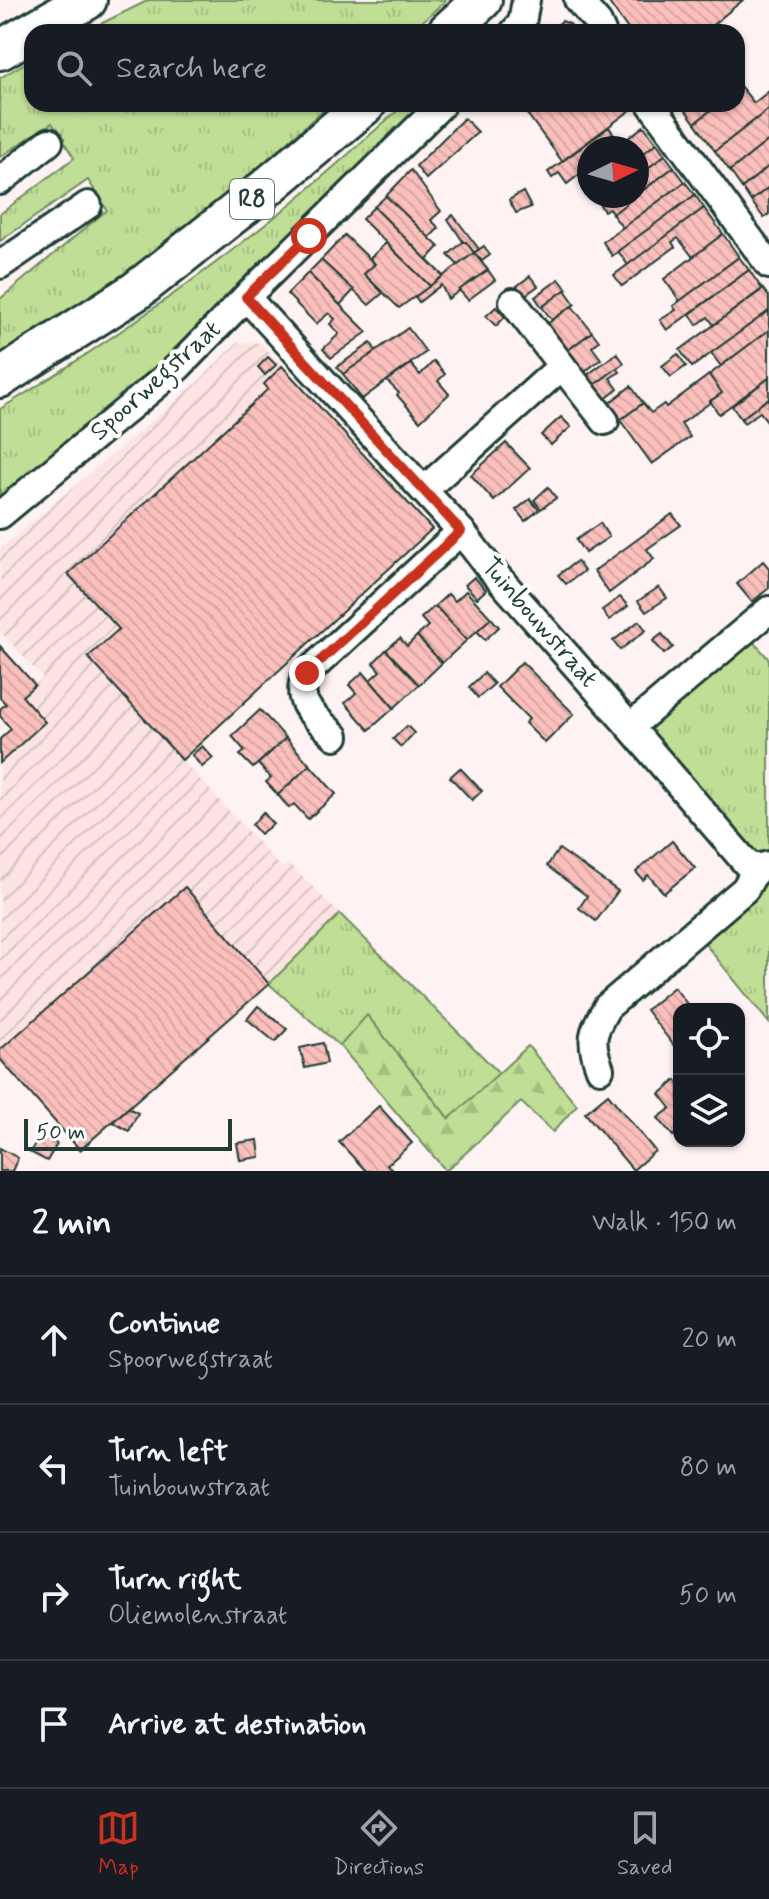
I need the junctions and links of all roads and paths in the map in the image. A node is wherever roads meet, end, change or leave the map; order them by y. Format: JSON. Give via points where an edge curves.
{"nodes":[{"id":1,"x":87,"y":0,"type":"edge"},
{"id":2,"x":482,"y":0,"type":"edge"},
{"id":3,"x":526,"y":0,"type":"edge"},
{"id":4,"x":578,"y":0,"type":"edge"},
{"id":5,"x":45,"y":24,"type":"edge"},
{"id":6,"x":456,"y":24,"type":"edge"},
{"id":7,"x":521,"y":24,"type":"edge"},
{"id":8,"x":598,"y":24,"type":"edge"},
{"id":9,"x":24,"y":36,"type":"edge"},
{"id":10,"x":0,"y":50,"type":"edge"},
{"id":11,"x":356,"y":112,"type":"edge"},
{"id":12,"x":434,"y":112,"type":"edge"},
{"id":13,"x":657,"y":112,"type":"edge"},
{"id":14,"x":49,"y":142,"type":"dead end"},
{"id":15,"x":0,"y":181,"type":"edge"},
{"id":16,"x":88,"y":205,"type":"dead end"},
{"id":17,"x":0,"y":265,"type":"edge"},
{"id":18,"x":769,"y":265,"type":"edge"},
{"id":19,"x":246,"y":297,"type":"junction"},
{"id":20,"x":513,"y":302,"type":"dead end"},
{"id":21,"x":562,"y":366,"type":"junction"},
{"id":22,"x":0,"y":378,"type":"edge"},
{"id":23,"x":605,"y":421,"type":"dead end"},
{"id":24,"x":424,"y":490,"type":"junction"},
{"id":25,"x":0,"y":515,"type":"edge"},
{"id":26,"x":461,"y":531,"type":"junction"},
{"id":27,"x":769,"y":610,"type":"edge"},
{"id":28,"x":630,"y":727,"type":"junction"},
{"id":29,"x":335,"y":736,"type":"dead end"},
{"id":30,"x":763,"y":867,"type":"edge"},
{"id":31,"x":600,"y":1069,"type":"dead end"}],
"edges":[{"from":1,"to":5,"type":"highway"},
{"from":2,"to":6,"type":"highway"},
{"from":3,"to":7,"type":"street"},
{"from":4,"to":8,"type":"street"},
{"from":9,"to":10,"type":"highway"},
{"from":11,"to":22,"type":"highway","number":"R8","via":[[136,291]]},
{"from":12,"to":19,"type":"street","name":"Spoorwegstraat"},
{"from":13,"to":18,"type":"street"},
{"from":14,"to":15,"type":"street"},
{"from":16,"to":17,"type":"street"},
{"from":19,"to":24,"type":"street","name":"Tuinbouwstraat"},
{"from":19,"to":25,"type":"street","name":"Spoorwegstraat","via":[[178,367]]},
{"from":20,"to":21,"type":"street"},
{"from":21,"to":23,"type":"street"},
{"from":21,"to":24,"type":"street"},
{"from":24,"to":26,"type":"street","name":"Tuinbouwstraat"},
{"from":26,"to":28,"type":"street","name":"Tuinbouwstraat"},
{"from":26,"to":29,"type":"street","via":[[307,673],[303,702]]},
{"from":27,"to":28,"type":"street"},
{"from":28,"to":30,"type":"street","name":"Tuinbouwstraat","via":[[747,864]]},
{"from":30,"to":31,"type":"street","via":[[745,889],[607,1007],[592,1048]]}]}
